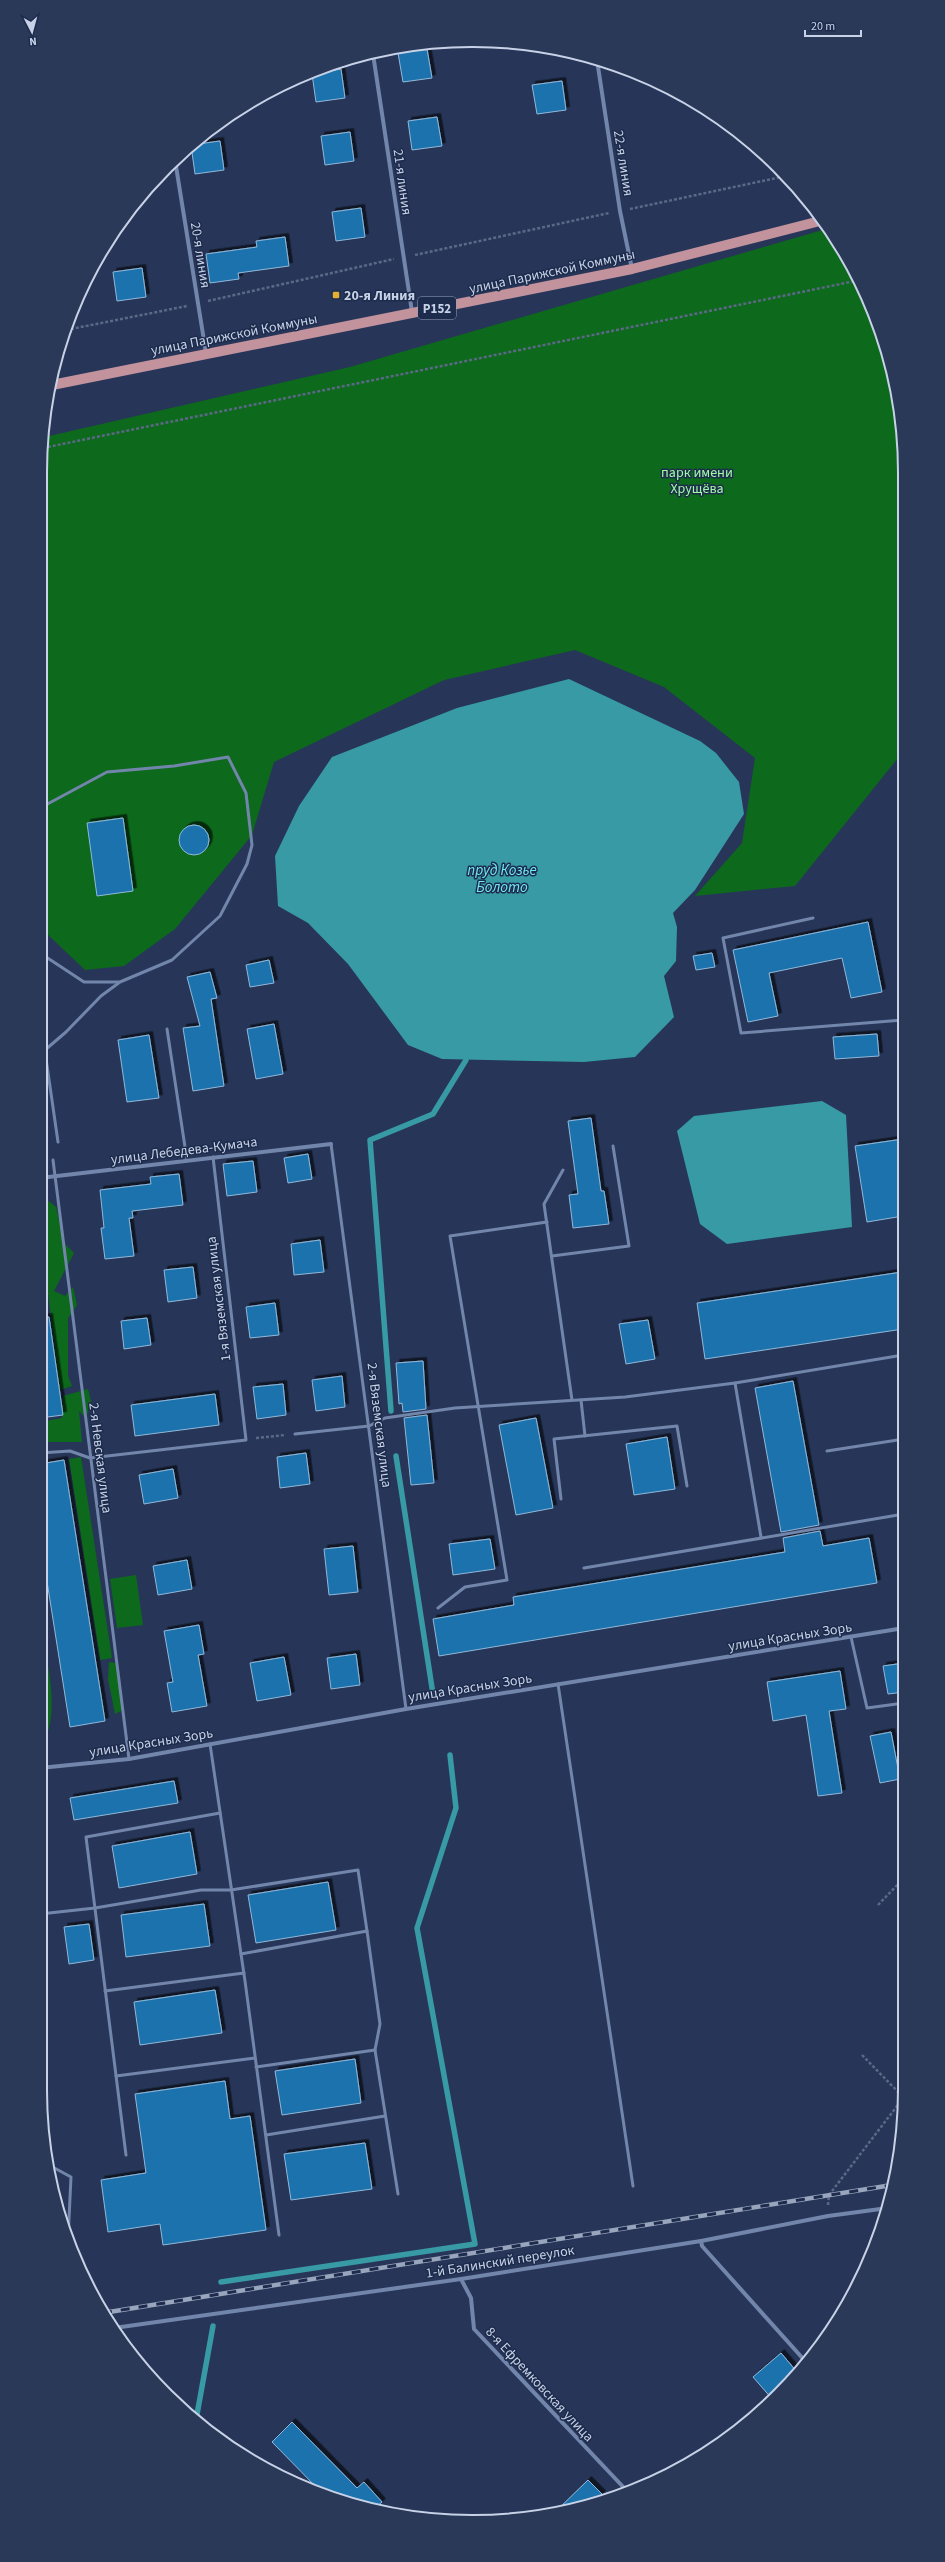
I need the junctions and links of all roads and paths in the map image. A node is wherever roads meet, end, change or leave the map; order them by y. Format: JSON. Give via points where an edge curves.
{"nodes":[{"id":1,"x":374,"y":58,"type":"edge"},
{"id":2,"x":598,"y":66,"type":"edge"},
{"id":3,"x":176,"y":168,"type":"edge"},
{"id":4,"x":778,"y":178,"type":"edge"},
{"id":5,"x":620,"y":211,"type":"junction"},
{"id":6,"x":816,"y":222,"type":"edge"},
{"id":7,"x":402,"y":257,"type":"junction"},
{"id":8,"x":632,"y":269,"type":"junction"},
{"id":9,"x":853,"y":282,"type":"edge"},
{"id":10,"x":197,"y":303,"type":"junction"},
{"id":11,"x":412,"y":313,"type":"junction"},
{"id":12,"x":73,"y":329,"type":"edge"},
{"id":13,"x":206,"y":354,"type":"junction"},
{"id":14,"x":56,"y":384,"type":"edge"},
{"id":15,"x":48,"y":447,"type":"edge"},
{"id":16,"x":47,"y":804,"type":"edge"},
{"id":17,"x":813,"y":918,"type":"dead end"},
{"id":18,"x":47,"y":958,"type":"edge"},
{"id":19,"x":120,"y":982,"type":"junction"},
{"id":20,"x":898,"y":1020,"type":"edge"},
{"id":21,"x":167,"y":1029,"type":"dead end"},
{"id":22,"x":47,"y":1049,"type":"edge"},
{"id":23,"x":47,"y":1058,"type":"edge"},
{"id":24,"x":58,"y":1142,"type":"dead end"},
{"id":25,"x":332,"y":1144,"type":"joint"},
{"id":26,"x":613,"y":1146,"type":"dead end"},
{"id":27,"x":213,"y":1157,"type":"junction"},
{"id":28,"x":53,"y":1160,"type":"dead end"},
{"id":29,"x":187,"y":1160,"type":"junction"},
{"id":30,"x":563,"y":1170,"type":"dead end"},
{"id":31,"x":55,"y":1176,"type":"junction"},
{"id":32,"x":47,"y":1177,"type":"edge"},
{"id":33,"x":547,"y":1222,"type":"junction"},
{"id":34,"x":552,"y":1256,"type":"junction"},
{"id":35,"x":898,"y":1357,"type":"edge"},
{"id":36,"x":735,"y":1383,"type":"junction"},
{"id":37,"x":572,"y":1400,"type":"junction"},
{"id":38,"x":581,"y":1400,"type":"junction"},
{"id":39,"x":478,"y":1406,"type":"junction"},
{"id":40,"x":369,"y":1426,"type":"junction"},
{"id":41,"x":295,"y":1434,"type":"joint"},
{"id":42,"x":585,"y":1436,"type":"junction"},
{"id":43,"x":246,"y":1440,"type":"junction"},
{"id":44,"x":898,"y":1440,"type":"edge"},
{"id":45,"x":827,"y":1452,"type":"dead end"},
{"id":46,"x":47,"y":1453,"type":"edge"},
{"id":47,"x":90,"y":1458,"type":"junction"},
{"id":48,"x":687,"y":1486,"type":"dead end"},
{"id":49,"x":561,"y":1499,"type":"dead end"},
{"id":50,"x":898,"y":1515,"type":"edge"},
{"id":51,"x":761,"y":1537,"type":"junction"},
{"id":52,"x":584,"y":1568,"type":"dead end"},
{"id":53,"x":438,"y":1608,"type":"dead end"},
{"id":54,"x":898,"y":1629,"type":"edge"},
{"id":55,"x":851,"y":1637,"type":"junction"},
{"id":56,"x":558,"y":1684,"type":"junction"},
{"id":57,"x":898,"y":1704,"type":"edge"},
{"id":58,"x":406,"y":1709,"type":"junction"},
{"id":59,"x":210,"y":1744,"type":"junction"},
{"id":60,"x":130,"y":1759,"type":"junction"},
{"id":61,"x":47,"y":1767,"type":"edge"},
{"id":62,"x":220,"y":1813,"type":"junction"},
{"id":63,"x":898,"y":1883,"type":"edge"},
{"id":64,"x":231,"y":1890,"type":"junction"},
{"id":65,"x":878,"y":1905,"type":"dead end"},
{"id":66,"x":95,"y":1908,"type":"junction"},
{"id":67,"x":47,"y":1913,"type":"edge"},
{"id":68,"x":367,"y":1931,"type":"junction"},
{"id":69,"x":241,"y":1954,"type":"junction"},
{"id":70,"x":244,"y":1973,"type":"junction"},
{"id":71,"x":106,"y":1991,"type":"junction"},
{"id":72,"x":375,"y":2050,"type":"junction"},
{"id":73,"x":862,"y":2055,"type":"dead end"},
{"id":74,"x":255,"y":2058,"type":"junction"},
{"id":75,"x":256,"y":2067,"type":"junction"},
{"id":76,"x":116,"y":2076,"type":"junction"},
{"id":77,"x":898,"y":2091,"type":"edge"},
{"id":78,"x":897,"y":2106,"type":"edge"},
{"id":79,"x":385,"y":2116,"type":"junction"},
{"id":80,"x":266,"y":2135,"type":"junction"},
{"id":81,"x":126,"y":2155,"type":"dead end"},
{"id":82,"x":54,"y":2168,"type":"edge"},
{"id":83,"x":633,"y":2186,"type":"dead end"},
{"id":84,"x":398,"y":2194,"type":"dead end"},
{"id":85,"x":881,"y":2209,"type":"edge"},
{"id":86,"x":828,"y":2216,"type":"junction"},
{"id":87,"x":69,"y":2223,"type":"edge"},
{"id":88,"x":279,"y":2235,"type":"dead end"},
{"id":89,"x":701,"y":2240,"type":"junction"},
{"id":90,"x":461,"y":2279,"type":"junction"},
{"id":91,"x":120,"y":2327,"type":"edge"},
{"id":92,"x":802,"y":2358,"type":"edge"},
{"id":93,"x":623,"y":2487,"type":"edge"}],
"edges":[{"from":1,"to":7,"type":"street","name":"21-я линия"},
{"from":2,"to":5,"type":"street","name":"22-я линия"},
{"from":3,"to":10,"type":"street","name":"20-я линия"},
{"from":4,"to":5,"type":"path"},
{"from":5,"to":7,"type":"path"},
{"from":5,"to":8,"type":"street","name":"22-я линия"},
{"from":6,"to":8,"type":"main road","name":"улица Парижской Коммуны","number":"Р152"},
{"from":7,"to":10,"type":"path"},
{"from":7,"to":11,"type":"street","name":"21-я линия"},
{"from":8,"to":11,"type":"main road","name":"улица Парижской Коммуны","number":"Р152"},
{"from":9,"to":15,"type":"path"},
{"from":10,"to":12,"type":"path"},
{"from":10,"to":13,"type":"street","name":"20-я линия"},
{"from":11,"to":13,"type":"main road","name":"улица Парижской Коммуны","number":"Р152"},
{"from":13,"to":14,"type":"main road","name":"улица Парижской Коммуны","number":"Р152"},
{"from":16,"to":19,"type":"lane","via":[[107,772],[174,766],[228,757],[246,793],[252,845],[247,864],[220,916],[172,960]]},
{"from":17,"to":20,"type":"lane","via":[[723,938],[741,1033]]},
{"from":18,"to":19,"type":"lane","via":[[84,982]]},
{"from":19,"to":22,"type":"lane","via":[[101,996]]},
{"from":21,"to":29,"type":"lane"},
{"from":23,"to":24,"type":"lane"},
{"from":25,"to":27,"type":"street","name":"улица Лебедева-Кумача"},
{"from":25,"to":40,"type":"lane","name":"2-я Вяземская улица"},
{"from":26,"to":34,"type":"lane","via":[[629,1246]]},
{"from":27,"to":29,"type":"street","name":"улица Лебедева-Кумача"},
{"from":27,"to":43,"type":"lane","name":"1-я Вяземская улица"},
{"from":28,"to":31,"type":"lane","name":"2-я Невская улица"},
{"from":29,"to":31,"type":"street","name":"улица Лебедева-Кумача"},
{"from":30,"to":33,"type":"lane","via":[[544,1204]]},
{"from":31,"to":32,"type":"street","name":"улица Лебедева-Кумача"},
{"from":31,"to":47,"type":"lane","name":"2-я Невская улица"},
{"from":33,"to":34,"type":"lane"},
{"from":33,"to":39,"type":"lane","via":[[450,1236]]},
{"from":34,"to":37,"type":"lane"},
{"from":35,"to":36,"type":"lane"},
{"from":36,"to":38,"type":"lane"},
{"from":36,"to":51,"type":"lane"},
{"from":37,"to":38,"type":"lane"},
{"from":37,"to":39,"type":"lane"},
{"from":38,"to":42,"type":"lane"},
{"from":39,"to":40,"type":"lane","via":[[385,1418]]},
{"from":39,"to":53,"type":"lane","via":[[507,1580],[466,1587]]},
{"from":40,"to":41,"type":"lane"},
{"from":40,"to":58,"type":"lane","name":"2-я Вяземская улица"},
{"from":41,"to":43,"type":"path"},
{"from":42,"to":48,"type":"lane","via":[[677,1426]]},
{"from":42,"to":49,"type":"lane","via":[[554,1439]]},
{"from":43,"to":47,"type":"lane"},
{"from":44,"to":45,"type":"lane"},
{"from":46,"to":47,"type":"lane","via":[[70,1451]]},
{"from":47,"to":60,"type":"lane","name":"2-я Невская улица"},
{"from":50,"to":51,"type":"lane"},
{"from":51,"to":52,"type":"lane"},
{"from":54,"to":55,"type":"street","name":"улица Красных Зорь"},
{"from":55,"to":56,"type":"street","name":"улица Красных Зорь"},
{"from":55,"to":57,"type":"lane","via":[[867,1708]]},
{"from":56,"to":58,"type":"street","name":"улица Красных Зорь"},
{"from":56,"to":83,"type":"lane"},
{"from":58,"to":59,"type":"street","name":"улица Красных Зорь"},
{"from":59,"to":60,"type":"street","name":"улица Красных Зорь"},
{"from":59,"to":62,"type":"lane"},
{"from":60,"to":61,"type":"street","name":"улица Красных Зорь"},
{"from":62,"to":64,"type":"lane"},
{"from":62,"to":66,"type":"lane","via":[[86,1837]]},
{"from":63,"to":65,"type":"path"},
{"from":64,"to":66,"type":"lane","via":[[201,1890]]},
{"from":64,"to":68,"type":"lane","via":[[358,1870]]},
{"from":64,"to":69,"type":"lane"},
{"from":66,"to":67,"type":"lane"},
{"from":66,"to":71,"type":"lane"},
{"from":68,"to":69,"type":"lane"},
{"from":68,"to":72,"type":"lane","via":[[380,2024]]},
{"from":69,"to":70,"type":"lane"},
{"from":70,"to":71,"type":"lane"},
{"from":70,"to":74,"type":"lane"},
{"from":71,"to":76,"type":"lane"},
{"from":72,"to":75,"type":"lane"},
{"from":72,"to":79,"type":"lane"},
{"from":73,"to":77,"type":"path"},
{"from":74,"to":75,"type":"lane"},
{"from":74,"to":76,"type":"lane"},
{"from":75,"to":80,"type":"lane"},
{"from":76,"to":81,"type":"lane"},
{"from":78,"to":86,"type":"path","via":[[829,2195]]},
{"from":79,"to":80,"type":"lane"},
{"from":79,"to":84,"type":"lane"},
{"from":80,"to":88,"type":"lane"},
{"from":82,"to":87,"type":"lane","via":[[71,2177]]},
{"from":85,"to":86,"type":"street","name":"1-й Балинский переулок"},
{"from":86,"to":89,"type":"street","name":"1-й Балинский переулок"},
{"from":89,"to":90,"type":"street","name":"1-й Балинский переулок"},
{"from":89,"to":92,"type":"street","via":[[702,2246]]},
{"from":90,"to":91,"type":"street","name":"1-й Балинский переулок"},
{"from":90,"to":93,"type":"street","name":"8-я Ефремковская улица","via":[[471,2298],[474,2329]]}]}
